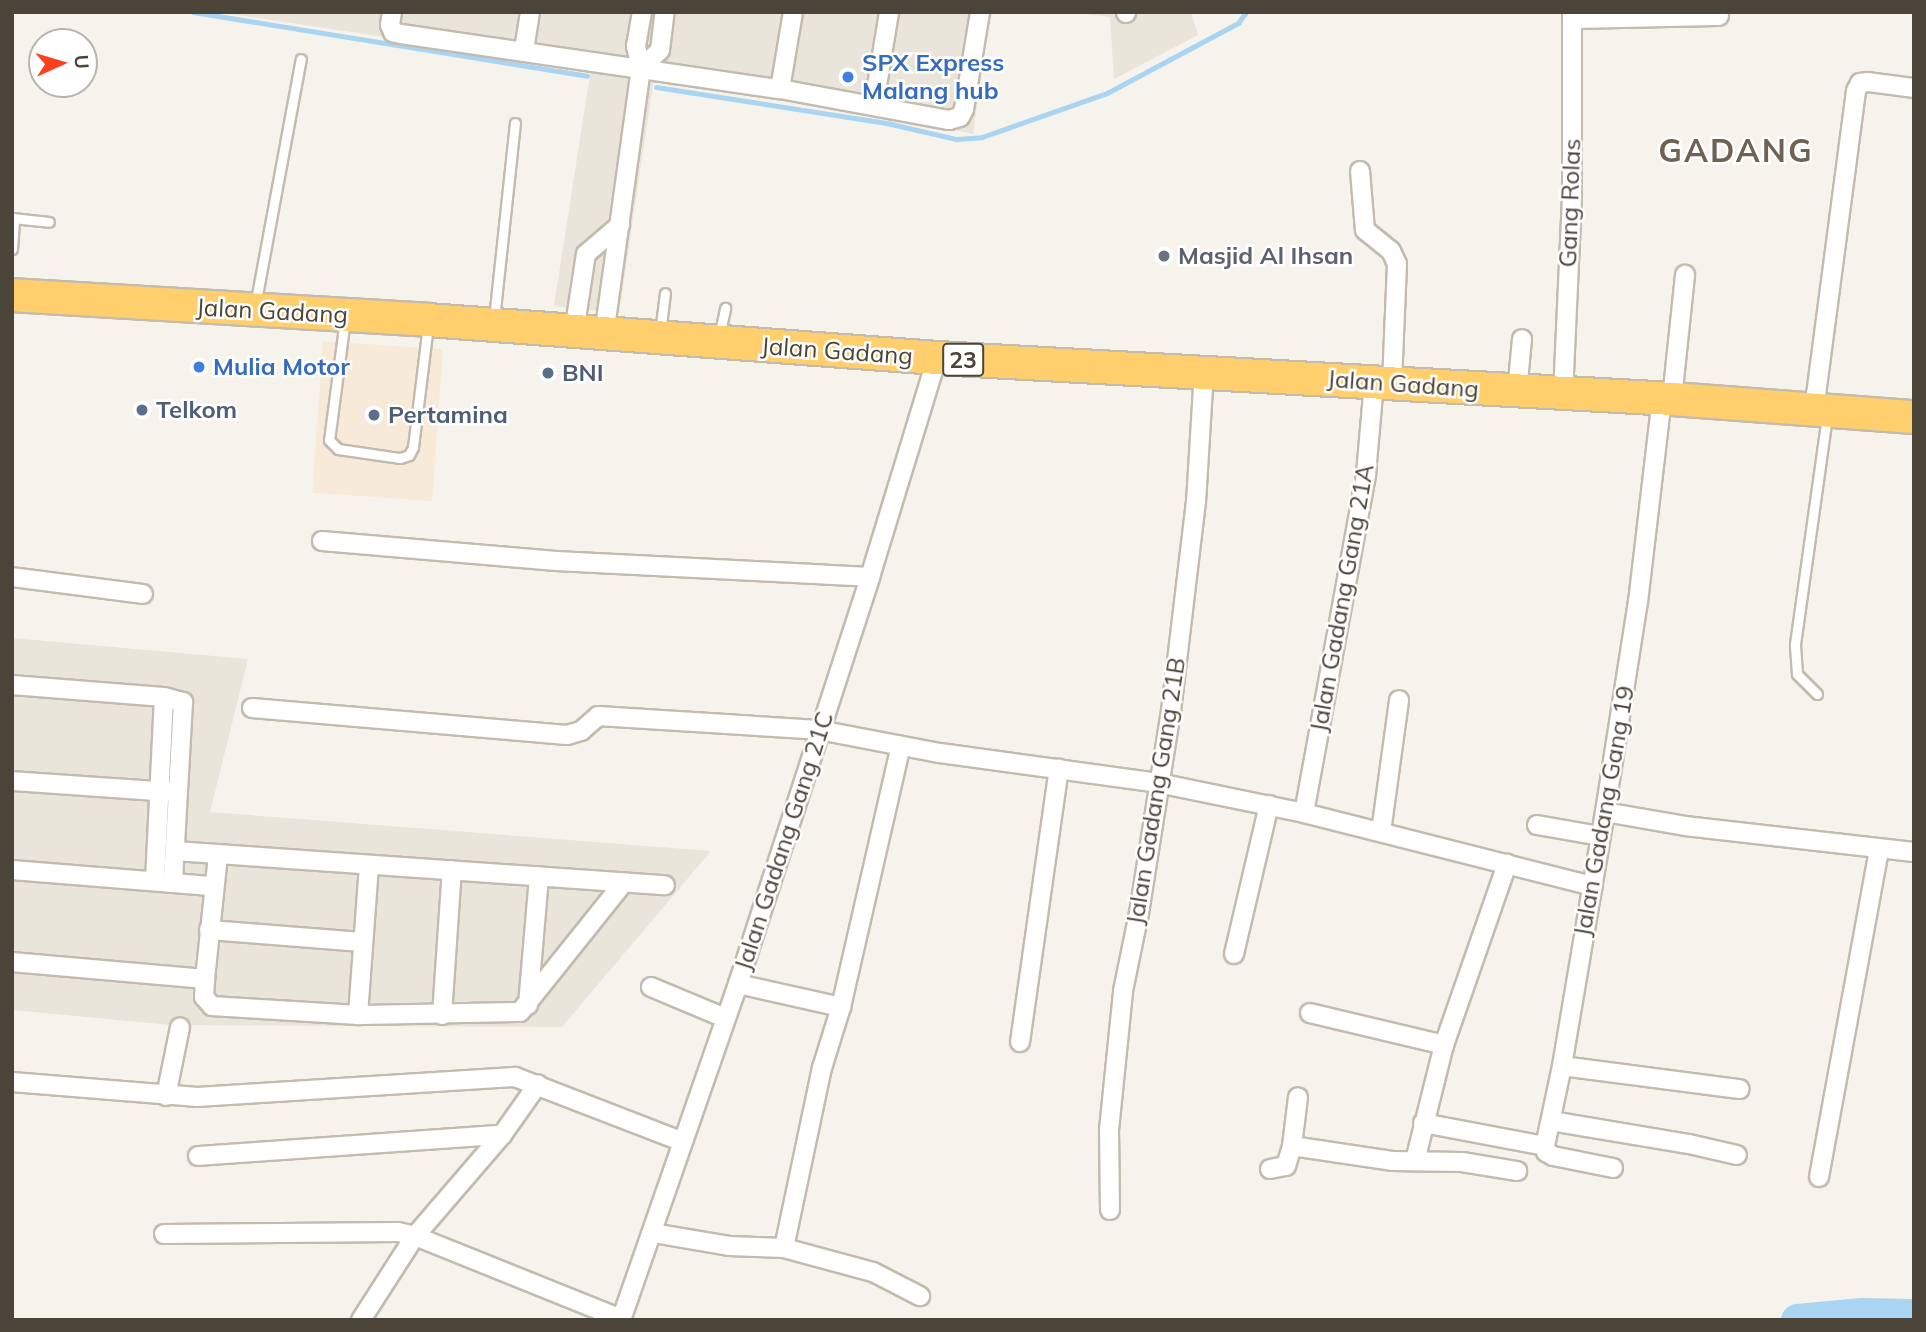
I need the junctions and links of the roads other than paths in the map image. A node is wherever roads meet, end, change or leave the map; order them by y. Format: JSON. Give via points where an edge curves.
{"nodes":[{"id":1,"x":392,"y":12,"type":"edge"},
{"id":2,"x":530,"y":12,"type":"edge"},
{"id":3,"x":642,"y":12,"type":"edge"},
{"id":4,"x":665,"y":12,"type":"edge"},
{"id":5,"x":793,"y":12,"type":"edge"},
{"id":6,"x":889,"y":12,"type":"edge"},
{"id":7,"x":980,"y":12,"type":"edge"},
{"id":8,"x":1572,"y":16,"type":"edge"},
{"id":9,"x":1719,"y":16,"type":"dead end"},
{"id":10,"x":524,"y":50,"type":"junction"},
{"id":11,"x":300,"y":60,"type":"dead end"},
{"id":12,"x":641,"y":68,"type":"junction"},
{"id":13,"x":1914,"y":88,"type":"edge"},
{"id":14,"x":780,"y":89,"type":"junction"},
{"id":15,"x":874,"y":104,"type":"junction"},
{"id":16,"x":515,"y":123,"type":"dead end"},
{"id":17,"x":1360,"y":171,"type":"dead end"},
{"id":18,"x":13,"y":218,"type":"edge"},
{"id":19,"x":49,"y":222,"type":"dead end"},
{"id":20,"x":620,"y":225,"type":"junction"},
{"id":21,"x":12,"y":249,"type":"edge"},
{"id":22,"x":1685,"y":275,"type":"dead end"},
{"id":23,"x":665,"y":293,"type":"dead end"},
{"id":24,"x":12,"y":295,"type":"edge"},
{"id":25,"x":725,"y":308,"type":"dead end"},
{"id":26,"x":255,"y":311,"type":"junction"},
{"id":27,"x":345,"y":316,"type":"junction"},
{"id":28,"x":428,"y":320,"type":"junction"},
{"id":29,"x":493,"y":326,"type":"junction"},
{"id":30,"x":589,"y":333,"type":"junction"},
{"id":31,"x":660,"y":338,"type":"junction"},
{"id":32,"x":1522,"y":339,"type":"dead end"},
{"id":33,"x":718,"y":342,"type":"junction"},
{"id":34,"x":937,"y":358,"type":"junction"},
{"id":35,"x":1204,"y":372,"type":"junction"},
{"id":36,"x":1383,"y":382,"type":"junction"},
{"id":37,"x":1517,"y":392,"type":"junction"},
{"id":38,"x":1563,"y":395,"type":"junction"},
{"id":39,"x":1667,"y":399,"type":"junction"},
{"id":40,"x":1821,"y":410,"type":"junction"},
{"id":41,"x":1914,"y":417,"type":"edge"},
{"id":42,"x":322,"y":541,"type":"dead end"},
{"id":43,"x":12,"y":577,"type":"edge"},
{"id":44,"x":870,"y":577,"type":"junction"},
{"id":45,"x":143,"y":594,"type":"dead end"},
{"id":46,"x":12,"y":685,"type":"edge"},
{"id":47,"x":1817,"y":694,"type":"dead end"},
{"id":48,"x":164,"y":697,"type":"junction"},
{"id":49,"x":1399,"y":700,"type":"dead end"},
{"id":50,"x":252,"y":708,"type":"dead end"},
{"id":51,"x":819,"y":730,"type":"junction"},
{"id":52,"x":901,"y":746,"type":"junction"},
{"id":53,"x":1059,"y":769,"type":"junction"},
{"id":54,"x":12,"y":781,"type":"edge"},
{"id":55,"x":1158,"y":783,"type":"junction"},
{"id":56,"x":158,"y":792,"type":"junction"},
{"id":57,"x":178,"y":793,"type":"junction"},
{"id":58,"x":1269,"y":805,"type":"junction"},
{"id":59,"x":1605,"y":812,"type":"junction"},
{"id":60,"x":1304,"y":813,"type":"junction"},
{"id":61,"x":1537,"y":825,"type":"dead end"},
{"id":62,"x":1381,"y":832,"type":"junction"},
{"id":63,"x":1600,"y":836,"type":"junction"},
{"id":64,"x":1879,"y":849,"type":"junction"},
{"id":65,"x":175,"y":850,"type":"junction"},
{"id":66,"x":1914,"y":852,"type":"edge"},
{"id":67,"x":218,"y":855,"type":"junction"},
{"id":68,"x":1507,"y":864,"type":"junction"},
{"id":69,"x":369,"y":865,"type":"junction"},
{"id":70,"x":12,"y":870,"type":"edge"},
{"id":71,"x":452,"y":870,"type":"junction"},
{"id":72,"x":539,"y":876,"type":"junction"},
{"id":73,"x":164,"y":882,"type":"junction"},
{"id":74,"x":624,"y":882,"type":"junction"},
{"id":75,"x":665,"y":885,"type":"dead end"},
{"id":76,"x":213,"y":886,"type":"junction"},
{"id":77,"x":1593,"y":886,"type":"junction"},
{"id":78,"x":209,"y":930,"type":"junction"},
{"id":79,"x":363,"y":942,"type":"junction"},
{"id":80,"x":1234,"y":954,"type":"dead end"},
{"id":81,"x":12,"y":962,"type":"edge"},
{"id":82,"x":205,"y":979,"type":"junction"},
{"id":83,"x":738,"y":984,"type":"junction"},
{"id":84,"x":651,"y":987,"type":"dead end"},
{"id":85,"x":527,"y":1006,"type":"junction"},
{"id":86,"x":841,"y":1007,"type":"junction"},
{"id":87,"x":1310,"y":1013,"type":"dead end"},
{"id":88,"x":358,"y":1015,"type":"junction"},
{"id":89,"x":442,"y":1015,"type":"junction"},
{"id":90,"x":725,"y":1018,"type":"junction"},
{"id":91,"x":180,"y":1027,"type":"dead end"},
{"id":92,"x":1020,"y":1042,"type":"dead end"},
{"id":93,"x":1444,"y":1045,"type":"junction"},
{"id":94,"x":1562,"y":1066,"type":"junction"},
{"id":95,"x":12,"y":1082,"type":"edge"},
{"id":96,"x":538,"y":1084,"type":"junction"},
{"id":97,"x":1740,"y":1089,"type":"dead end"},
{"id":98,"x":166,"y":1096,"type":"junction"},
{"id":99,"x":1298,"y":1097,"type":"dead end"},
{"id":100,"x":1551,"y":1121,"type":"junction"},
{"id":101,"x":1423,"y":1124,"type":"junction"},
{"id":102,"x":502,"y":1135,"type":"junction"},
{"id":103,"x":681,"y":1142,"type":"junction"},
{"id":104,"x":1292,"y":1146,"type":"junction"},
{"id":105,"x":1545,"y":1146,"type":"junction"},
{"id":106,"x":1737,"y":1155,"type":"dead end"},
{"id":107,"x":198,"y":1156,"type":"dead end"},
{"id":108,"x":1415,"y":1161,"type":"junction"},
{"id":109,"x":1613,"y":1168,"type":"dead end"},
{"id":110,"x":1270,"y":1169,"type":"dead end"},
{"id":111,"x":1517,"y":1171,"type":"dead end"},
{"id":112,"x":1819,"y":1177,"type":"dead end"},
{"id":113,"x":1110,"y":1210,"type":"dead end"},
{"id":114,"x":653,"y":1233,"type":"junction"},
{"id":115,"x":164,"y":1234,"type":"dead end"},
{"id":116,"x":415,"y":1236,"type":"junction"},
{"id":117,"x":784,"y":1248,"type":"junction"},
{"id":118,"x":920,"y":1296,"type":"dead end"},
{"id":119,"x":621,"y":1319,"type":"edge"},
{"id":120,"x":361,"y":1320,"type":"edge"}],
"edges":[{"from":1,"to":10,"type":"street","via":[[393,32]]},
{"from":2,"to":10,"type":"street"},
{"from":3,"to":12,"type":"street","via":[[636,46]]},
{"from":4,"to":12,"type":"street","via":[[660,50]]},
{"from":5,"to":14,"type":"street"},
{"from":6,"to":15,"type":"street"},
{"from":7,"to":15,"type":"street","via":[[960,117],[949,120]]},
{"from":8,"to":9,"type":"street"},
{"from":8,"to":38,"type":"street","name":"Gang Rolas","via":[[1572,195]]},
{"from":10,"to":12,"type":"street"},
{"from":11,"to":26,"type":"lane"},
{"from":12,"to":14,"type":"street"},
{"from":12,"to":20,"type":"street"},
{"from":13,"to":40,"type":"street","via":[[1868,82],[1860,83],[1856,91]]},
{"from":14,"to":15,"type":"street"},
{"from":16,"to":29,"type":"lane"},
{"from":17,"to":36,"type":"street","name":"Jalan Gadang Gang 21A","via":[[1365,230],[1391,251],[1397,264]]},
{"from":18,"to":19,"type":"lane"},
{"from":18,"to":21,"type":"lane"},
{"from":20,"to":30,"type":"street"},
{"from":20,"to":30,"type":"street","via":[[586,254]]},
{"from":22,"to":39,"type":"street","name":"Jalan Gadang Gang 19"},
{"from":23,"to":31,"type":"lane"},
{"from":24,"to":26,"type":"highway","name":"Jalan Gadang","number":"23"},
{"from":25,"to":33,"type":"lane"},
{"from":26,"to":27,"type":"highway","name":"Jalan Gadang","number":"23"},
{"from":27,"to":28,"type":"highway","name":"Jalan Gadang","number":"23"},
{"from":27,"to":28,"type":"lane","via":[[329,440],[338,449],[400,458],[409,455],[413,447]]},
{"from":28,"to":29,"type":"highway","name":"Jalan Gadang","number":"23"},
{"from":29,"to":30,"type":"highway","name":"Jalan Gadang","number":"23"},
{"from":30,"to":31,"type":"highway","name":"Jalan Gadang","number":"23"},
{"from":31,"to":33,"type":"highway","name":"Jalan Gadang","number":"23"},
{"from":32,"to":37,"type":"street"},
{"from":33,"to":34,"type":"highway","name":"Jalan Gadang","number":"23"},
{"from":34,"to":35,"type":"highway","name":"Jalan Gadang","number":"23"},
{"from":34,"to":44,"type":"street","name":"Jalan Gadang Gang 21C"},
{"from":35,"to":36,"type":"highway","name":"Jalan Gadang","number":"23"},
{"from":35,"to":55,"type":"street","name":"Jalan Gadang Gang 21B","via":[[1190,555]]},
{"from":36,"to":37,"type":"highway","name":"Jalan Gadang","number":"23"},
{"from":36,"to":60,"type":"street","name":"Jalan Gadang Gang 21A"},
{"from":37,"to":38,"type":"highway","name":"Jalan Gadang","number":"23"},
{"from":38,"to":39,"type":"highway","name":"Jalan Gadang","number":"23"},
{"from":39,"to":40,"type":"highway","name":"Jalan Gadang","number":"23"},
{"from":39,"to":59,"type":"street","name":"Jalan Gadang Gang 19"},
{"from":40,"to":41,"type":"highway","name":"Jalan Gadang","number":"23"},
{"from":40,"to":47,"type":"lane","via":[[1794,644],[1797,674]]},
{"from":42,"to":44,"type":"street","via":[[556,561]]},
{"from":43,"to":45,"type":"street"},
{"from":44,"to":51,"type":"street","name":"Jalan Gadang Gang 21C"},
{"from":46,"to":48,"type":"street"},
{"from":48,"to":56,"type":"street"},
{"from":48,"to":57,"type":"street","via":[[183,702]]},
{"from":49,"to":62,"type":"street"},
{"from":50,"to":51,"type":"street","via":[[567,735],[581,731],[598,716]]},
{"from":51,"to":52,"type":"street"},
{"from":51,"to":83,"type":"street","name":"Jalan Gadang Gang 21C"},
{"from":52,"to":53,"type":"street"},
{"from":52,"to":86,"type":"street"},
{"from":53,"to":55,"type":"street"},
{"from":53,"to":92,"type":"street"},
{"from":54,"to":56,"type":"street"},
{"from":55,"to":58,"type":"street"},
{"from":55,"to":113,"type":"street","name":"Jalan Gadang Gang 21B","via":[[1123,991],[1110,1130]]},
{"from":56,"to":57,"type":"street"},
{"from":56,"to":73,"type":"street"},
{"from":57,"to":65,"type":"street"},
{"from":58,"to":60,"type":"street"},
{"from":58,"to":80,"type":"street"},
{"from":59,"to":63,"type":"street","name":"Jalan Gadang Gang 19"},
{"from":59,"to":64,"type":"street"},
{"from":60,"to":62,"type":"street"},
{"from":61,"to":63,"type":"street"},
{"from":62,"to":68,"type":"street"},
{"from":63,"to":77,"type":"street","name":"Jalan Gadang Gang 19"},
{"from":64,"to":66,"type":"street"},
{"from":64,"to":112,"type":"street"},
{"from":65,"to":67,"type":"street"},
{"from":65,"to":73,"type":"street"},
{"from":67,"to":69,"type":"street"},
{"from":67,"to":76,"type":"street"},
{"from":68,"to":77,"type":"street"},
{"from":68,"to":93,"type":"street"},
{"from":69,"to":71,"type":"street"},
{"from":69,"to":79,"type":"street"},
{"from":70,"to":73,"type":"street"},
{"from":71,"to":72,"type":"street"},
{"from":71,"to":89,"type":"street"},
{"from":72,"to":74,"type":"street"},
{"from":72,"to":85,"type":"street"},
{"from":73,"to":76,"type":"street"},
{"from":74,"to":75,"type":"street"},
{"from":74,"to":85,"type":"street"},
{"from":76,"to":78,"type":"street"},
{"from":77,"to":94,"type":"street","name":"Jalan Gadang Gang 19"},
{"from":78,"to":79,"type":"street"},
{"from":78,"to":82,"type":"street"},
{"from":79,"to":88,"type":"street"},
{"from":81,"to":82,"type":"street"},
{"from":82,"to":88,"type":"street","via":[[204,997],[212,1006]]},
{"from":83,"to":86,"type":"street"},
{"from":83,"to":90,"type":"street","name":"Jalan Gadang Gang 21C"},
{"from":84,"to":90,"type":"street"},
{"from":85,"to":89,"type":"street","via":[[520,1012]]},
{"from":86,"to":117,"type":"street","via":[[822,1068]]},
{"from":87,"to":93,"type":"street"},
{"from":88,"to":89,"type":"street"},
{"from":90,"to":103,"type":"street","name":"Jalan Gadang Gang 21C"},
{"from":91,"to":98,"type":"street"},
{"from":93,"to":101,"type":"street"},
{"from":94,"to":97,"type":"street"},
{"from":94,"to":100,"type":"street","name":"Jalan Gadang Gang 19"},
{"from":95,"to":98,"type":"street"},
{"from":96,"to":98,"type":"street","via":[[515,1077]]},
{"from":96,"to":102,"type":"street"},
{"from":96,"to":103,"type":"street"},
{"from":99,"to":104,"type":"street"},
{"from":100,"to":105,"type":"street","name":"Jalan Gadang Gang 19"},
{"from":100,"to":106,"type":"street"},
{"from":101,"to":105,"type":"street"},
{"from":101,"to":108,"type":"street"},
{"from":102,"to":107,"type":"street"},
{"from":102,"to":116,"type":"street"},
{"from":103,"to":114,"type":"street","name":"Jalan Gadang Gang 21C"},
{"from":104,"to":108,"type":"street"},
{"from":104,"to":110,"type":"street","via":[[1286,1166]]},
{"from":105,"to":109,"type":"street","via":[[1553,1156]]},
{"from":108,"to":111,"type":"street","via":[[1472,1163]]},
{"from":114,"to":117,"type":"street","via":[[729,1246]]},
{"from":114,"to":119,"type":"street","name":"Jalan Gadang Gang 21C"},
{"from":115,"to":116,"type":"street","via":[[398,1232]]},
{"from":116,"to":119,"type":"street"},
{"from":116,"to":120,"type":"street"},
{"from":117,"to":118,"type":"street","via":[[873,1272]]}]}
